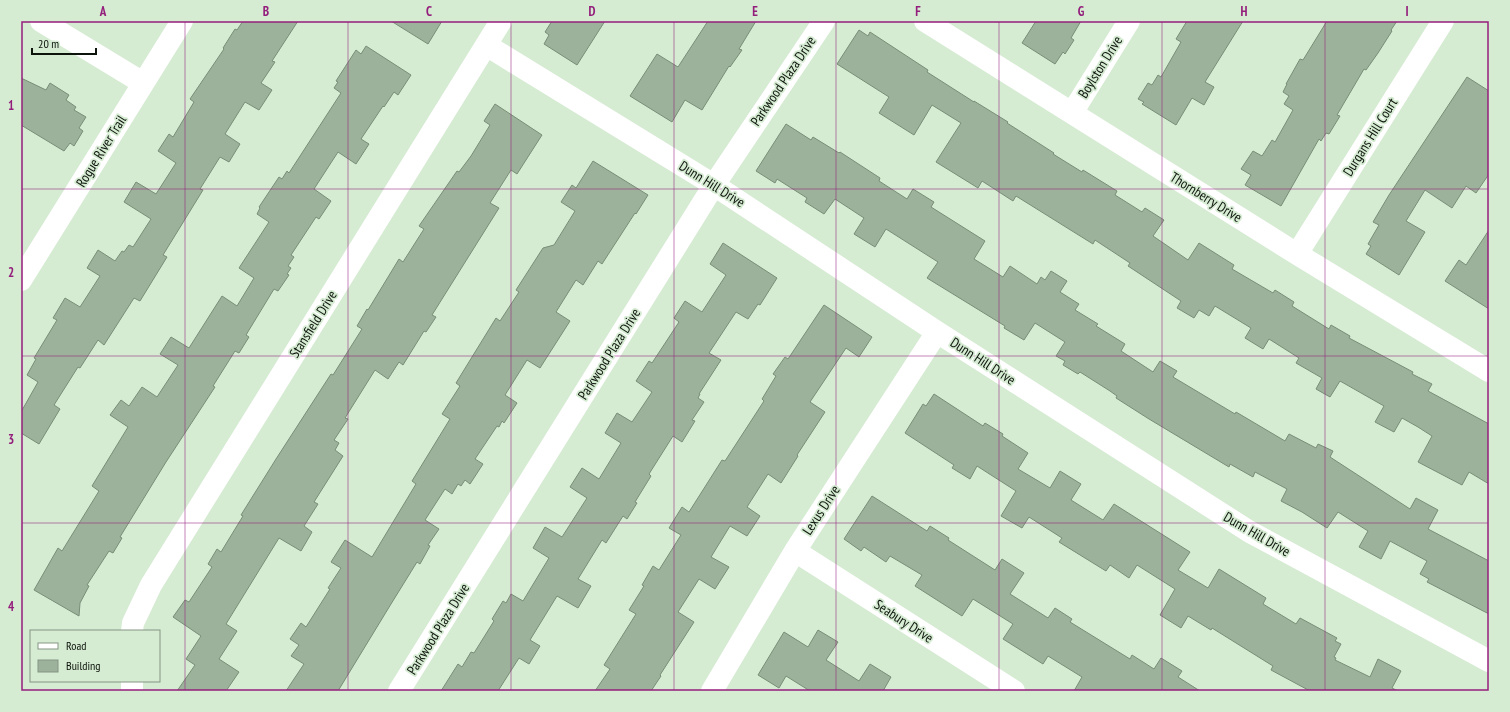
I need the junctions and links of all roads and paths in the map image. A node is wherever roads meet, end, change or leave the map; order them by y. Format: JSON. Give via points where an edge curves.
{"nodes":[{"id":1,"x":42,"y":21,"type":"edge"},
{"id":2,"x":182,"y":21,"type":"edge"},
{"id":3,"x":501,"y":21,"type":"edge"},
{"id":4,"x":824,"y":21,"type":"edge"},
{"id":5,"x":925,"y":21,"type":"edge"},
{"id":6,"x":1129,"y":21,"type":"edge"},
{"id":7,"x":1443,"y":21,"type":"edge"},
{"id":8,"x":486,"y":45,"type":"junction"},
{"id":9,"x":143,"y":83,"type":"junction"},
{"id":10,"x":1072,"y":113,"type":"junction"},
{"id":11,"x":714,"y":185,"type":"junction"},
{"id":12,"x":1297,"y":254,"type":"junction"},
{"id":13,"x":21,"y":280,"type":"edge"},
{"id":14,"x":937,"y":332,"type":"junction"},
{"id":15,"x":1489,"y":371,"type":"edge"},
{"id":16,"x":795,"y":551,"type":"junction"},
{"id":17,"x":132,"y":630,"type":"edge"},
{"id":18,"x":1489,"y":661,"type":"edge"},
{"id":19,"x":399,"y":691,"type":"edge"},
{"id":20,"x":712,"y":691,"type":"edge"},
{"id":21,"x":1014,"y":691,"type":"edge"}],
"edges":[{"from":1,"to":9,"type":"street"},
{"from":2,"to":9,"type":"street","name":"Rogue River Trail"},
{"from":3,"to":8,"type":"street","name":"Stansfield Drive"},
{"from":4,"to":11,"type":"street","name":"Parkwood Plaza Drive"},
{"from":5,"to":10,"type":"street","name":"Thornberry Drive"},
{"from":6,"to":10,"type":"street","name":"Boylston Drive"},
{"from":7,"to":12,"type":"street","name":"Durgans Hill Court"},
{"from":8,"to":11,"type":"street","name":"Dunn Hill Drive"},
{"from":8,"to":17,"type":"street","name":"Stansfield Drive","via":[[150,585]]},
{"from":9,"to":13,"type":"street","name":"Rogue River Trail"},
{"from":10,"to":12,"type":"street","name":"Thornberry Drive"},
{"from":11,"to":14,"type":"street","name":"Dunn Hill Drive"},
{"from":11,"to":19,"type":"street","name":"Parkwood Plaza Drive"},
{"from":12,"to":15,"type":"street","name":"Thornberry Drive"},
{"from":14,"to":16,"type":"street","name":"Lexus Drive"},
{"from":14,"to":18,"type":"street","name":"Dunn Hill Drive","via":[[1250,532]]},
{"from":16,"to":20,"type":"street","name":"Lexus Drive"},
{"from":16,"to":21,"type":"street","name":"Seabury Drive"}]}
